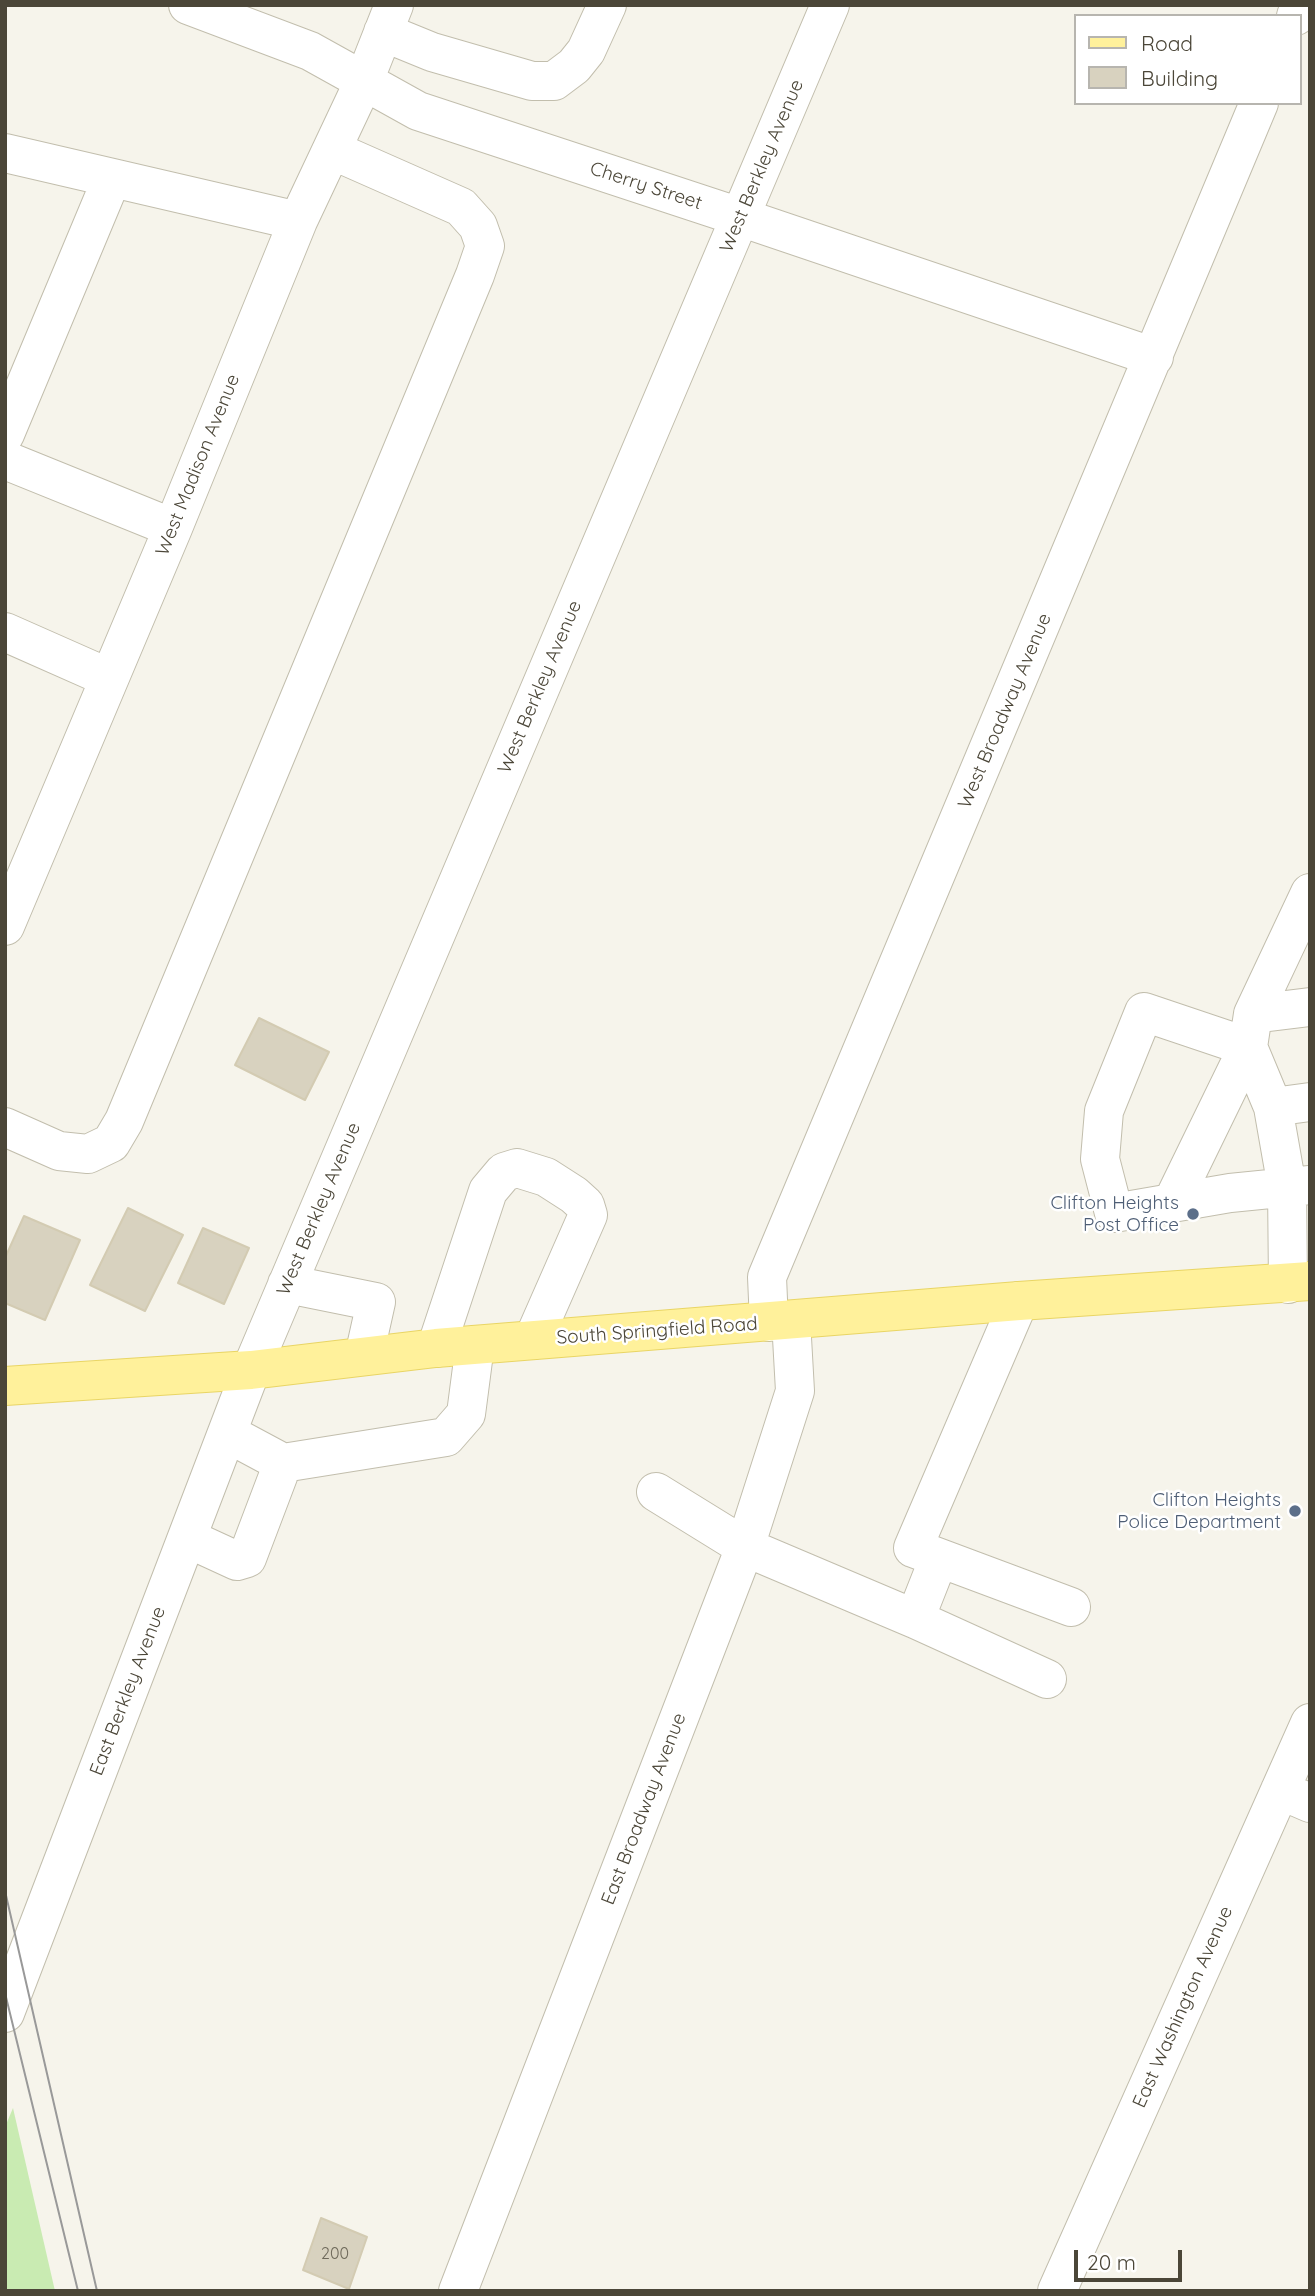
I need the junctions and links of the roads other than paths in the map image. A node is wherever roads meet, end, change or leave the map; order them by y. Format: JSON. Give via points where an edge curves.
{"nodes":[{"id":1,"x":607,"y":5,"type":"edge"},
{"id":2,"x":830,"y":5,"type":"edge"},
{"id":3,"x":198,"y":7,"type":"edge"},
{"id":4,"x":389,"y":19,"type":"edge"},
{"id":5,"x":364,"y":82,"type":"junction"},
{"id":6,"x":1258,"y":105,"type":"edge"},
{"id":7,"x":332,"y":150,"type":"junction"},
{"id":8,"x":5,"y":153,"type":"edge"},
{"id":9,"x":112,"y":178,"type":"junction"},
{"id":10,"x":740,"y":217,"type":"junction"},
{"id":11,"x":298,"y":221,"type":"junction"},
{"id":12,"x":1154,"y":357,"type":"junction"},
{"id":13,"x":5,"y":434,"type":"edge"},
{"id":14,"x":5,"y":460,"type":"edge"},
{"id":15,"x":173,"y":528,"type":"junction"},
{"id":16,"x":5,"y":632,"type":"edge"},
{"id":17,"x":109,"y":678,"type":"junction"},
{"id":18,"x":1310,"y":893,"type":"edge"},
{"id":19,"x":5,"y":926,"type":"edge"},
{"id":20,"x":1310,"y":1007,"type":"edge"},
{"id":21,"x":1250,"y":1031,"type":"junction"},
{"id":22,"x":1291,"y":1105,"type":"edge"},
{"id":23,"x":5,"y":1128,"type":"edge"},
{"id":24,"x":1299,"y":1186,"type":"edge"},
{"id":25,"x":1172,"y":1203,"type":"junction"},
{"id":26,"x":1299,"y":1283,"type":"edge"},
{"id":27,"x":287,"y":1284,"type":"junction"},
{"id":28,"x":1019,"y":1301,"type":"junction"},
{"id":29,"x":780,"y":1321,"type":"junction"},
{"id":30,"x":533,"y":1340,"type":"junction"},
{"id":31,"x":475,"y":1346,"type":"junction"},
{"id":32,"x":436,"y":1348,"type":"junction"},
{"id":33,"x":364,"y":1356,"type":"junction"},
{"id":34,"x":251,"y":1370,"type":"junction"},
{"id":35,"x":5,"y":1386,"type":"edge"},
{"id":36,"x":227,"y":1433,"type":"junction"},
{"id":37,"x":284,"y":1463,"type":"junction"},
{"id":38,"x":656,"y":1492,"type":"dead end"},
{"id":39,"x":187,"y":1538,"type":"junction"},
{"id":40,"x":745,"y":1547,"type":"junction"},
{"id":41,"x":939,"y":1558,"type":"junction"},
{"id":42,"x":1071,"y":1607,"type":"dead end"},
{"id":43,"x":915,"y":1619,"type":"junction"},
{"id":44,"x":1046,"y":1679,"type":"dead end"},
{"id":45,"x":1310,"y":1723,"type":"edge"},
{"id":46,"x":1295,"y":1797,"type":"edge"},
{"id":47,"x":5,"y":2013,"type":"edge"},
{"id":48,"x":458,"y":2291,"type":"edge"},
{"id":49,"x":1056,"y":2291,"type":"edge"}],
"edges":[{"from":1,"to":4,"type":"street","via":[[586,51],[554,81],[531,80],[432,52]]},
{"from":2,"to":10,"type":"street","name":"West Berkley Avenue"},
{"from":3,"to":5,"type":"street","name":"Cherry Street","via":[[310,51]]},
{"from":4,"to":5,"type":"street","name":"West Madison Avenue"},
{"from":5,"to":7,"type":"street","name":"West Madison Avenue"},
{"from":5,"to":10,"type":"street","name":"Cherry Street","via":[[418,111]]},
{"from":6,"to":12,"type":"street","name":"West Broadway Avenue"},
{"from":7,"to":11,"type":"street","name":"West Madison Avenue"},
{"from":7,"to":23,"type":"street","via":[[461,207],[478,226],[485,246],[124,1121],[111,1143],[88,1154],[59,1150]]},
{"from":8,"to":9,"type":"street"},
{"from":9,"to":11,"type":"street"},
{"from":9,"to":13,"type":"street"},
{"from":10,"to":12,"type":"street","name":"Cherry Street"},
{"from":10,"to":27,"type":"street","name":"West Berkley Avenue"},
{"from":11,"to":15,"type":"street","name":"West Madison Avenue"},
{"from":12,"to":29,"type":"street","name":"West Broadway Avenue","via":[[767,1277]]},
{"from":14,"to":15,"type":"street"},
{"from":15,"to":17,"type":"street","name":"West Madison Avenue"},
{"from":16,"to":17,"type":"street"},
{"from":17,"to":19,"type":"street","name":"West Madison Avenue"},
{"from":18,"to":21,"type":"street"},
{"from":20,"to":21,"type":"street"},
{"from":21,"to":22,"type":"street"},
{"from":21,"to":25,"type":"street"},
{"from":21,"to":25,"type":"street","via":[[1144,1012],[1104,1111],[1100,1160],[1114,1213]]},
{"from":22,"to":24,"type":"street"},
{"from":24,"to":25,"type":"street"},
{"from":24,"to":26,"type":"street"},
{"from":26,"to":28,"type":"main road","name":"South Springfield Road"},
{"from":27,"to":33,"type":"street","via":[[376,1302]]},
{"from":27,"to":34,"type":"street","name":"West Berkley Avenue"},
{"from":28,"to":29,"type":"main road","name":"South Springfield Road"},
{"from":28,"to":41,"type":"street","via":[[913,1548]]},
{"from":29,"to":30,"type":"main road","name":"South Springfield Road"},
{"from":29,"to":40,"type":"street","name":"East Broadway Avenue","via":[[795,1391]]},
{"from":30,"to":31,"type":"main road","name":"South Springfield Road"},
{"from":30,"to":32,"type":"street","via":[[588,1215],[574,1195],[546,1177],[517,1168],[504,1172],[488,1191]]},
{"from":31,"to":32,"type":"main road","name":"South Springfield Road"},
{"from":31,"to":37,"type":"street","via":[[466,1414],[446,1437]]},
{"from":32,"to":33,"type":"main road","name":"South Springfield Road"},
{"from":33,"to":34,"type":"main road","name":"South Springfield Road"},
{"from":34,"to":35,"type":"main road","name":"South Springfield Road"},
{"from":34,"to":36,"type":"street","name":"East Berkley Avenue"},
{"from":36,"to":37,"type":"street"},
{"from":36,"to":39,"type":"street","name":"East Berkley Avenue"},
{"from":37,"to":39,"type":"street","via":[[247,1558],[237,1561]]},
{"from":38,"to":40,"type":"street"},
{"from":39,"to":47,"type":"street","name":"East Berkley Avenue"},
{"from":40,"to":43,"type":"street"},
{"from":40,"to":48,"type":"street","name":"East Broadway Avenue"},
{"from":41,"to":42,"type":"street"},
{"from":41,"to":43,"type":"street"},
{"from":43,"to":44,"type":"street"},
{"from":45,"to":46,"type":"street","name":"East Washington Avenue"},
{"from":46,"to":49,"type":"street","name":"East Washington Avenue"}]}
